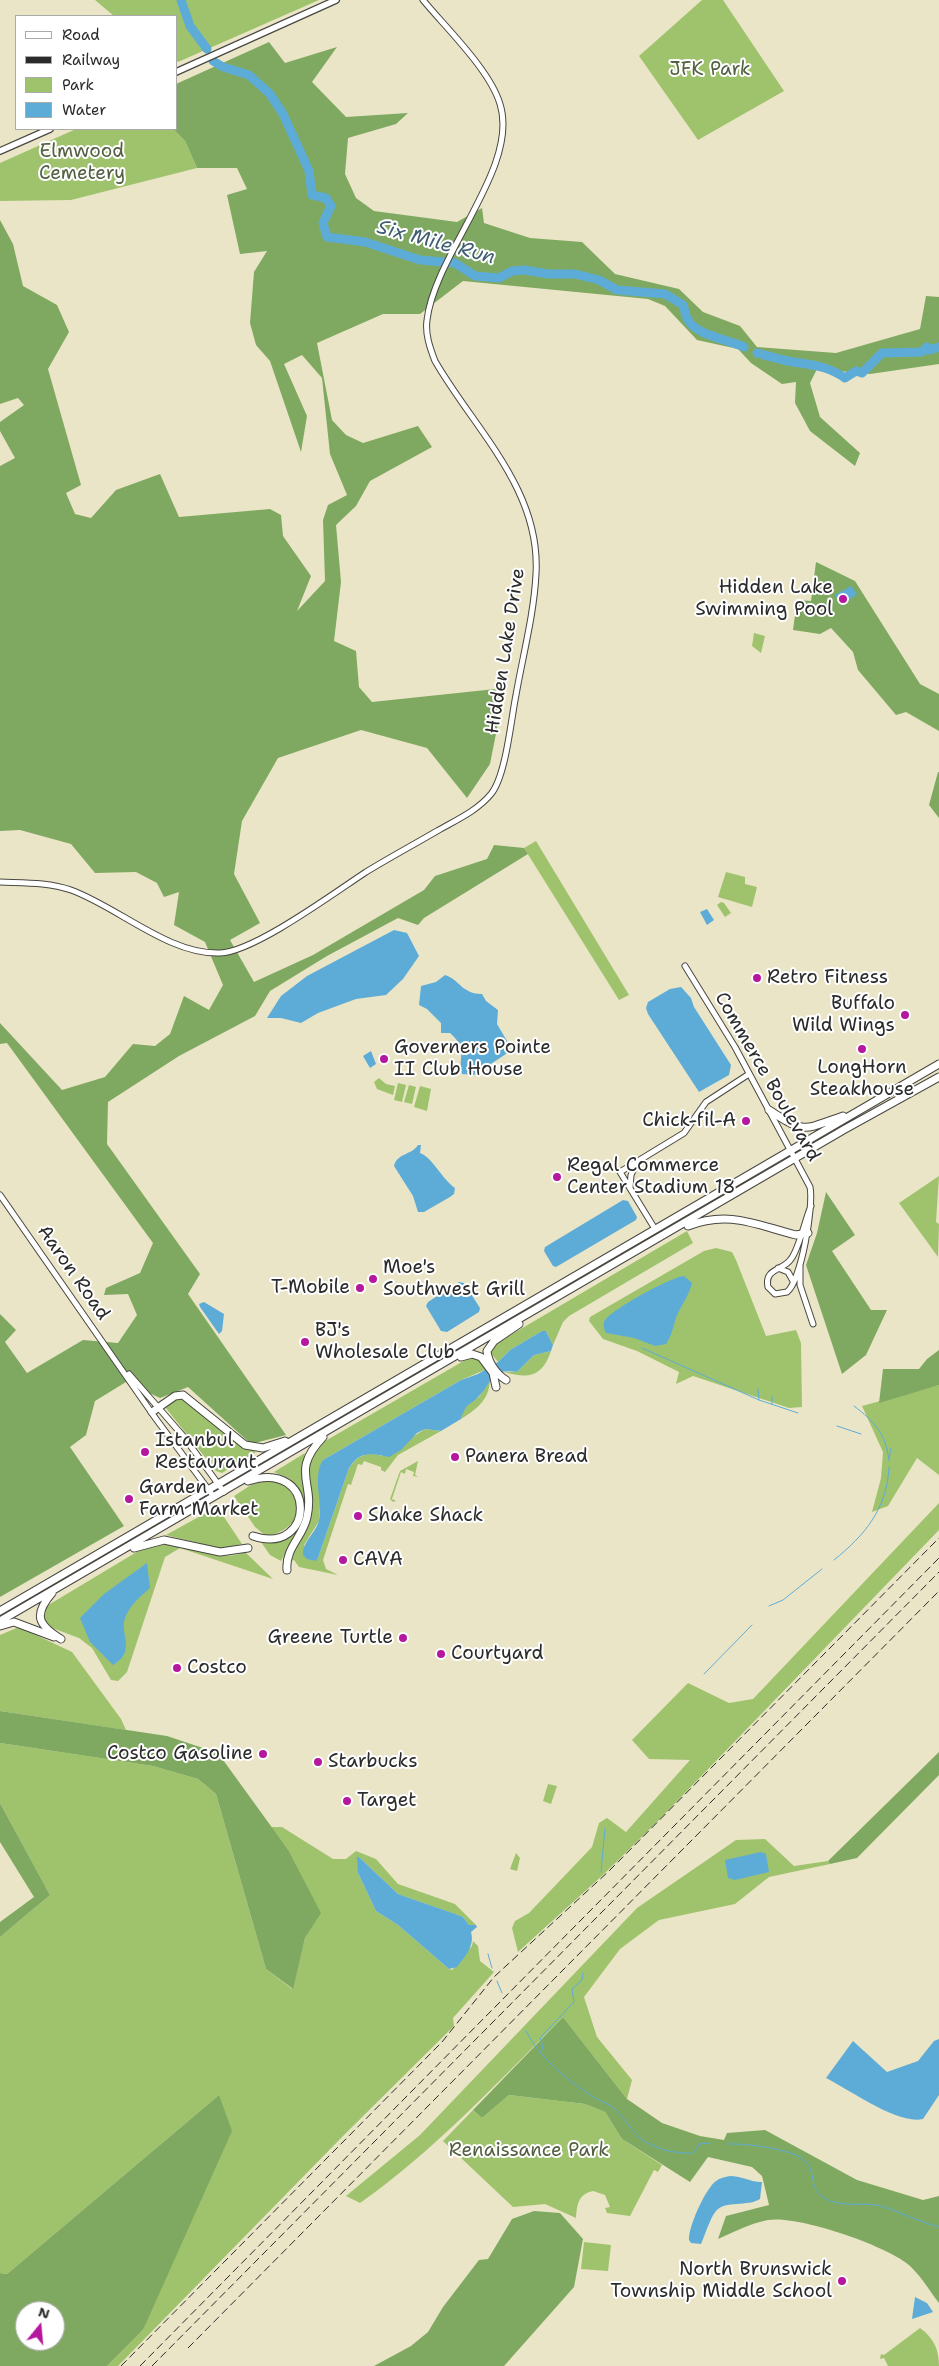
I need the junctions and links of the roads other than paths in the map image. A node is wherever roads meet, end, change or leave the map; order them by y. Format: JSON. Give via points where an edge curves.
{"nodes":[{"id":1,"x":336,"y":0,"type":"edge"},
{"id":2,"x":423,"y":0,"type":"edge"},
{"id":3,"x":178,"y":71,"type":"edge"},
{"id":4,"x":48,"y":130,"type":"edge"},
{"id":5,"x":0,"y":151,"type":"edge"},
{"id":6,"x":0,"y":882,"type":"edge"},
{"id":7,"x":685,"y":966,"type":"dead end"},
{"id":8,"x":939,"y":1064,"type":"edge"},
{"id":9,"x":749,"y":1074,"type":"junction"},
{"id":10,"x":939,"y":1077,"type":"edge"},
{"id":11,"x":769,"y":1110,"type":"junction"},
{"id":12,"x":858,"y":1111,"type":"junction"},
{"id":13,"x":792,"y":1150,"type":"junction"},
{"id":14,"x":796,"y":1158,"type":"junction"},
{"id":15,"x":636,"y":1163,"type":"junction"},
{"id":16,"x":630,"y":1188,"type":"junction"},
{"id":17,"x":0,"y":1195,"type":"edge"},
{"id":18,"x":811,"y":1206,"type":"junction"},
{"id":19,"x":655,"y":1229,"type":"junction"},
{"id":20,"x":668,"y":1233,"type":"junction"},
{"id":21,"x":808,"y":1233,"type":"junction"},
{"id":22,"x":799,"y":1236,"type":"junction"},
{"id":23,"x":802,"y":1256,"type":"junction"},
{"id":24,"x":778,"y":1268,"type":"junction"},
{"id":25,"x":794,"y":1281,"type":"junction"},
{"id":26,"x":539,"y":1309,"type":"junction"},
{"id":27,"x":813,"y":1324,"type":"dead end"},
{"id":28,"x":453,"y":1358,"type":"junction"},
{"id":29,"x":487,"y":1360,"type":"junction"},
{"id":30,"x":123,"y":1368,"type":"junction"},
{"id":31,"x":496,"y":1376,"type":"junction"},
{"id":32,"x":506,"y":1380,"type":"dead end"},
{"id":33,"x":496,"y":1387,"type":"dead end"},
{"id":34,"x":159,"y":1407,"type":"junction"},
{"id":35,"x":152,"y":1412,"type":"junction"},
{"id":36,"x":329,"y":1431,"type":"junction"},
{"id":37,"x":304,"y":1434,"type":"junction"},
{"id":38,"x":218,"y":1484,"type":"junction"},
{"id":39,"x":233,"y":1486,"type":"junction"},
{"id":40,"x":209,"y":1489,"type":"junction"},
{"id":41,"x":224,"y":1492,"type":"junction"},
{"id":42,"x":214,"y":1497,"type":"junction"},
{"id":43,"x":252,"y":1536,"type":"dead end"},
{"id":44,"x":248,"y":1548,"type":"dead end"},
{"id":45,"x":112,"y":1556,"type":"junction"},
{"id":46,"x":287,"y":1570,"type":"dead end"},
{"id":47,"x":57,"y":1588,"type":"junction"},
{"id":48,"x":0,"y":1611,"type":"edge"},
{"id":49,"x":0,"y":1621,"type":"edge"},
{"id":50,"x":0,"y":1626,"type":"edge"}],
"edges":[{"from":1,"to":3,"type":"main road"},
{"from":2,"to":6,"type":"street","name":"Hidden Lake Drive","via":[[491,84],[503,121],[502,148],[442,272],[431,299],[427,321],[430,347],[442,374],[498,455],[519,492],[535,548],[536,572],[531,608],[498,783],[475,810],[382,862],[267,936],[222,954],[181,948],[71,890],[47,884]]},
{"from":4,"to":5,"type":"main road"},
{"from":7,"to":9,"type":"street","name":"Commerce Boulevard"},
{"from":8,"to":12,"type":"highway"},
{"from":9,"to":11,"type":"street","name":"Commerce Boulevard"},
{"from":9,"to":15,"type":"street","via":[[706,1102],[684,1133]]},
{"from":10,"to":14,"type":"highway"},
{"from":11,"to":12,"type":"highway","via":[[801,1128]]},
{"from":11,"to":13,"type":"street","name":"Commerce Boulevard"},
{"from":12,"to":13,"type":"highway"},
{"from":13,"to":14,"type":"street","name":"Commerce Boulevard"},
{"from":13,"to":19,"type":"highway"},
{"from":14,"to":18,"type":"street","name":"Commerce Boulevard","via":[[810,1187]]},
{"from":14,"to":20,"type":"highway"},
{"from":15,"to":16,"type":"street"},
{"from":15,"to":16,"type":"street","via":[[620,1172]]},
{"from":16,"to":19,"type":"street"},
{"from":17,"to":30,"type":"street","name":"Aaron Road"},
{"from":18,"to":21,"type":"street","name":"Commerce Boulevard"},
{"from":18,"to":22,"type":"street"},
{"from":19,"to":37,"type":"highway"},
{"from":20,"to":22,"type":"highway","via":[[720,1218]]},
{"from":20,"to":26,"type":"highway"},
{"from":21,"to":22,"type":"highway"},
{"from":21,"to":23,"type":"street","name":"Commerce Boulevard"},
{"from":22,"to":24,"type":"street","via":[[792,1258]]},
{"from":23,"to":25,"type":"street","name":"Commerce Boulevard"},
{"from":23,"to":27,"type":"street","via":[[800,1285]]},
{"from":24,"to":25,"type":"street","via":[[788,1272]]},
{"from":24,"to":25,"type":"street","via":[[767,1278],[773,1293],[787,1292]]},
{"from":26,"to":28,"type":"highway"},
{"from":26,"to":29,"type":"highway","via":[[490,1344]]},
{"from":28,"to":29,"type":"highway","via":[[477,1355]]},
{"from":28,"to":36,"type":"highway"},
{"from":29,"to":31,"type":"highway"},
{"from":30,"to":34,"type":"street","name":"Aaron Road"},
{"from":30,"to":35,"type":"street","name":"Aaron Road"},
{"from":31,"to":32,"type":"highway"},
{"from":31,"to":33,"type":"highway"},
{"from":34,"to":35,"type":"highway"},
{"from":34,"to":37,"type":"highway","via":[[177,1395],[185,1395],[240,1442],[252,1448],[266,1448]]},
{"from":34,"to":38,"type":"street","name":"Aaron Road"},
{"from":35,"to":40,"type":"street","name":"Aaron Road"},
{"from":36,"to":39,"type":"highway"},
{"from":36,"to":46,"type":"highway","via":[[306,1460],[308,1515],[289,1553]]},
{"from":37,"to":38,"type":"highway"},
{"from":38,"to":40,"type":"highway"},
{"from":38,"to":41,"type":"street","name":"Aaron Road"},
{"from":39,"to":41,"type":"highway"},
{"from":39,"to":43,"type":"highway","via":[[275,1477],[290,1485],[299,1496],[300,1517],[290,1532],[274,1539]]},
{"from":40,"to":42,"type":"street","name":"Aaron Road"},
{"from":40,"to":48,"type":"highway"},
{"from":41,"to":42,"type":"highway"},
{"from":42,"to":45,"type":"highway"},
{"from":44,"to":45,"type":"highway","via":[[220,1552],[164,1540]]},
{"from":45,"to":47,"type":"highway"},
{"from":47,"to":49,"type":"highway"},
{"from":47,"to":50,"type":"highway","via":[[44,1602],[40,1616],[45,1628],[61,1639],[14,1622]]}]}
